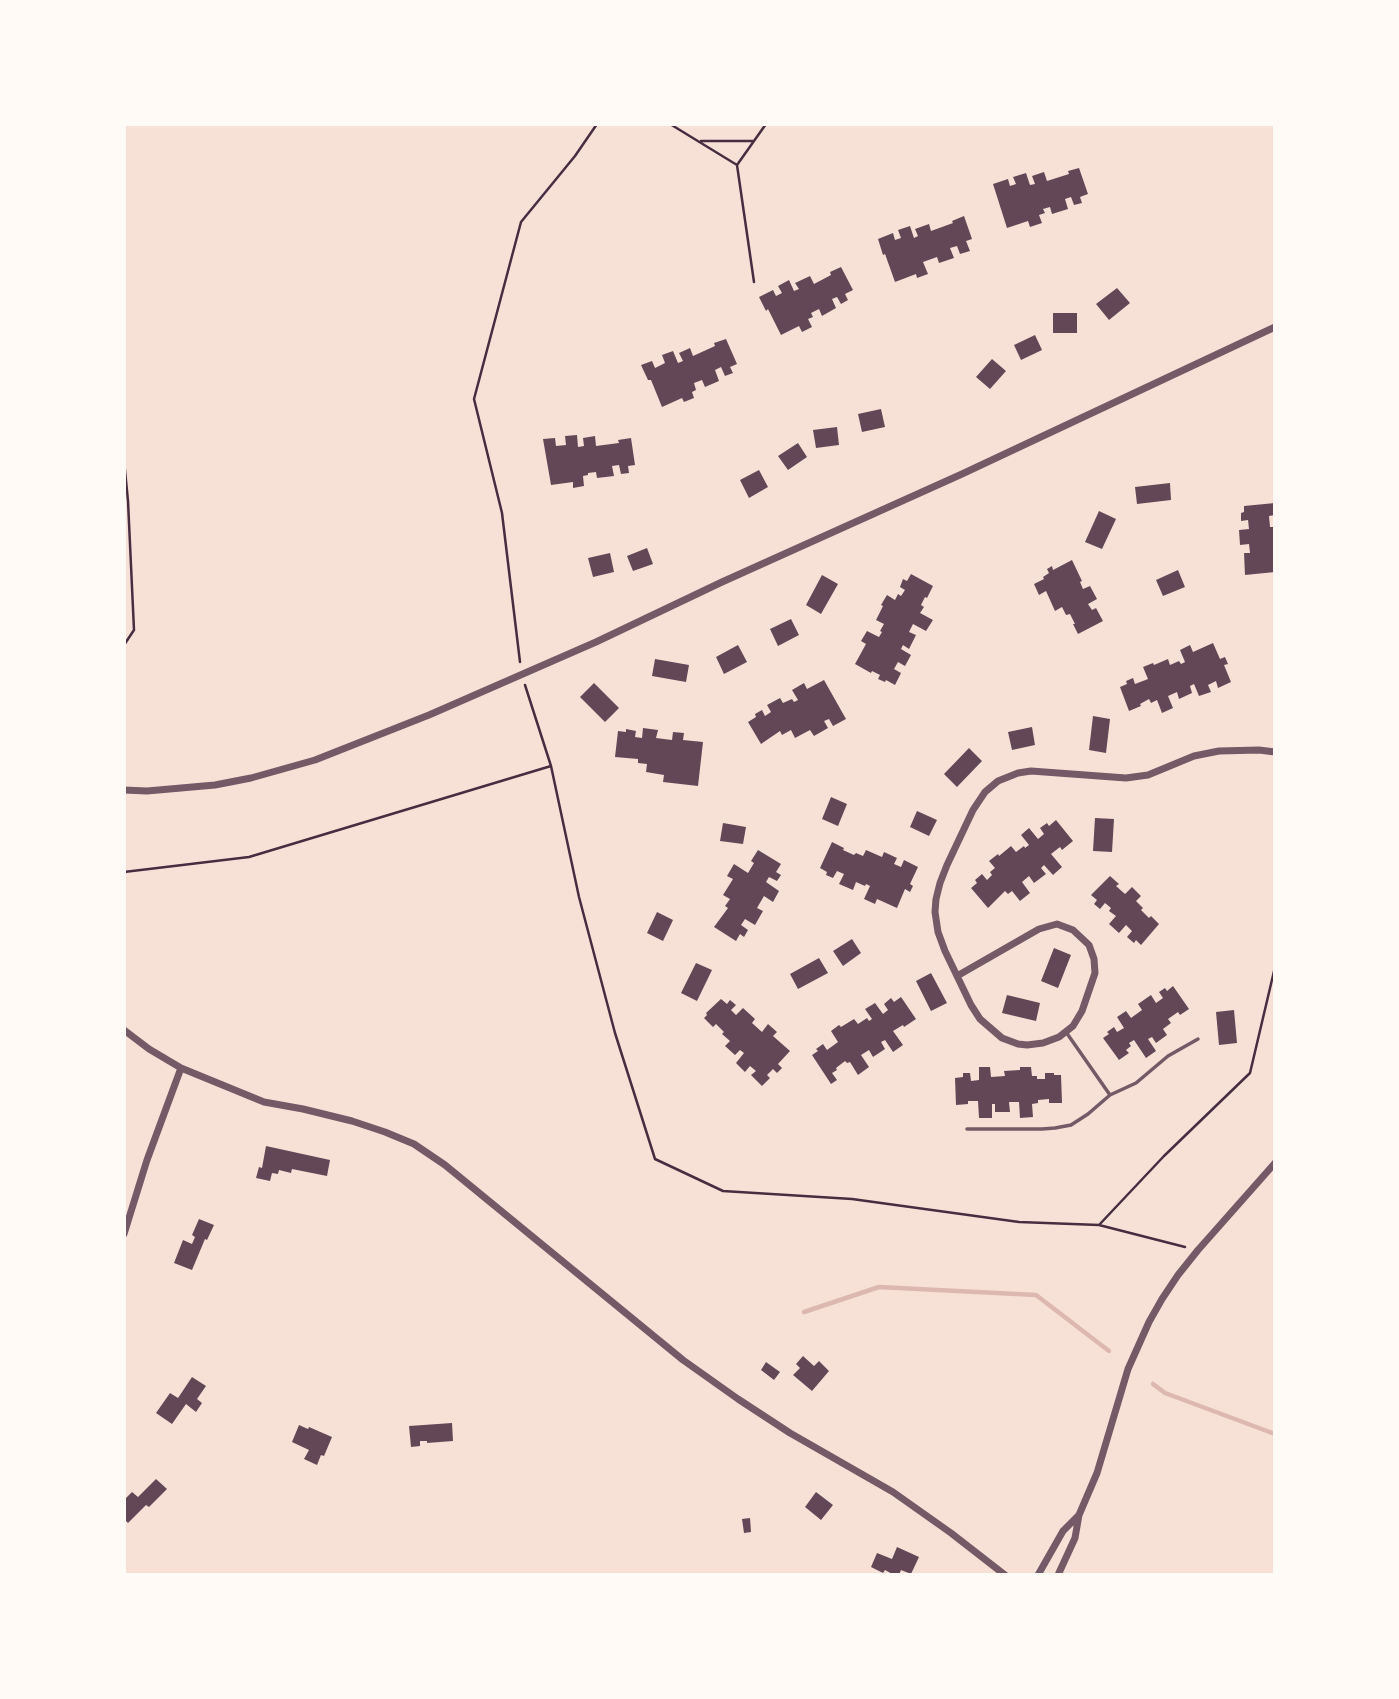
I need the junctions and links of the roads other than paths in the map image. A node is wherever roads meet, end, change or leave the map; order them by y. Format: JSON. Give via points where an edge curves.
{"nodes":[{"id":1,"x":1275,"y":327,"type":"edge"},
{"id":2,"x":1275,"y":752,"type":"edge"},
{"id":3,"x":124,"y":790,"type":"edge"},
{"id":4,"x":957,"y":976,"type":"junction"},
{"id":5,"x":124,"y":1030,"type":"edge"},
{"id":6,"x":1066,"y":1032,"type":"junction"},
{"id":7,"x":1198,"y":1039,"type":"dead end"},
{"id":8,"x":181,"y":1068,"type":"junction"},
{"id":9,"x":1110,"y":1095,"type":"junction"},
{"id":10,"x":967,"y":1129,"type":"dead end"},
{"id":11,"x":1275,"y":1163,"type":"edge"},
{"id":12,"x":124,"y":1234,"type":"edge"},
{"id":13,"x":1079,"y":1515,"type":"junction"},
{"id":14,"x":1005,"y":1575,"type":"edge"},
{"id":15,"x":1038,"y":1575,"type":"edge"},
{"id":16,"x":1058,"y":1575,"type":"edge"}],
"edges":[{"from":1,"to":3,"type":"street","via":[[861,521],[429,715],[315,760],[251,778],[215,785]]},
{"from":2,"to":4,"type":"street","via":[[1219,751],[1149,775],[1126,778],[1031,771],[998,781],[973,810],[936,899],[938,932]]},
{"from":4,"to":6,"type":"street","via":[[980,1019],[1002,1038],[1035,1045]]},
{"from":4,"to":6,"type":"street","via":[[1039,929],[1051,924],[1066,926],[1088,945],[1095,966],[1082,1011]]},
{"from":5,"to":8,"type":"street"},
{"from":6,"to":9,"type":"lane"},
{"from":7,"to":9,"type":"lane","via":[[1136,1083]]},
{"from":8,"to":12,"type":"street"},
{"from":8,"to":14,"type":"street","via":[[264,1102],[352,1121],[414,1144],[694,1368],[790,1433],[892,1492]]},
{"from":9,"to":10,"type":"lane","via":[[1071,1125]]},
{"from":11,"to":13,"type":"street","via":[[1162,1298],[1134,1354]]},
{"from":13,"to":15,"type":"street","via":[[1063,1531]]},
{"from":13,"to":16,"type":"street","via":[[1075,1538]]}]}
